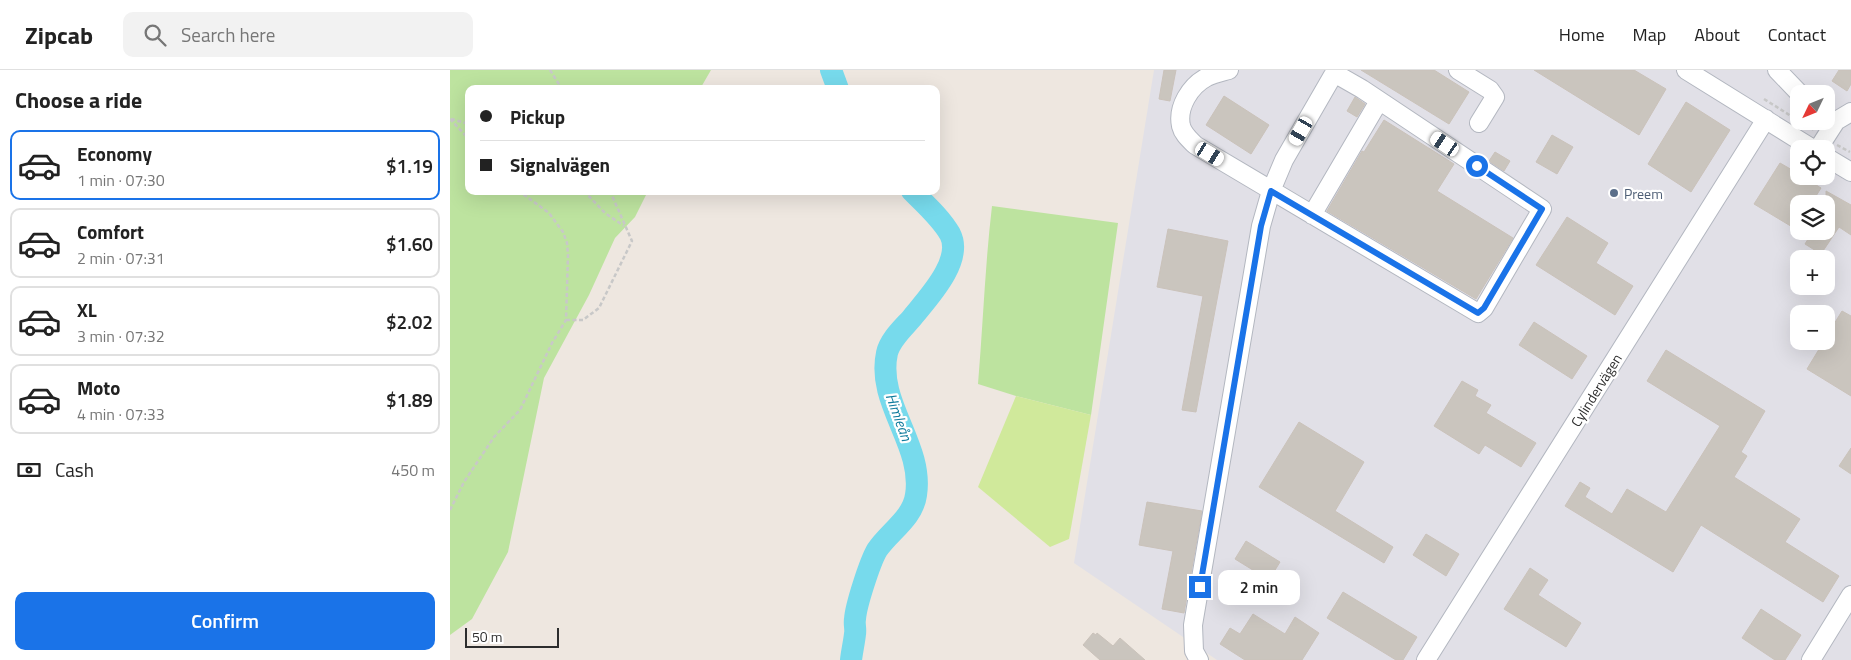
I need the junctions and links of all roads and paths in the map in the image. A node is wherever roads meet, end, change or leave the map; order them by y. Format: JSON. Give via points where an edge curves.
{"nodes":[{"id":1,"x":550,"y":70,"type":"edge"},
{"id":2,"x":1229,"y":70,"type":"edge"},
{"id":3,"x":1458,"y":70,"type":"edge"},
{"id":4,"x":1686,"y":70,"type":"edge"},
{"id":5,"x":1777,"y":70,"type":"edge"},
{"id":6,"x":1335,"y":72,"type":"edge"},
{"id":7,"x":559,"y":85,"type":"edge"},
{"id":8,"x":1791,"y":85,"type":"edge"},
{"id":9,"x":1380,"y":101,"type":"junction"},
{"id":10,"x":1838,"y":116,"type":"edge"},
{"id":11,"x":450,"y":119,"type":"edge"},
{"id":12,"x":1766,"y":120,"type":"junction"},
{"id":13,"x":465,"y":123,"type":"edge"},
{"id":14,"x":1479,"y":123,"type":"dead end"},
{"id":15,"x":465,"y":135,"type":"edge"},
{"id":16,"x":1798,"y":140,"type":"edge"},
{"id":17,"x":1823,"y":140,"type":"edge"},
{"id":18,"x":1835,"y":162,"type":"edge"},
{"id":19,"x":1851,"y":172,"type":"edge"},
{"id":20,"x":1271,"y":191,"type":"junction"},
{"id":21,"x":524,"y":195,"type":"edge"},
{"id":22,"x":588,"y":195,"type":"edge"},
{"id":23,"x":612,"y":195,"type":"edge"},
{"id":24,"x":1312,"y":215,"type":"junction"},
{"id":25,"x":626,"y":227,"type":"junction"},
{"id":26,"x":566,"y":320,"type":"junction"},
{"id":27,"x":450,"y":510,"type":"edge"},
{"id":28,"x":1851,"y":595,"type":"edge"},
{"id":29,"x":1197,"y":655,"type":"edge"},
{"id":30,"x":1426,"y":660,"type":"edge"},
{"id":31,"x":1811,"y":660,"type":"edge"}],
"edges":[{"from":1,"to":7,"type":"path"},
{"from":2,"to":20,"type":"street","via":[[1206,77],[1189,92],[1181,127],[1195,145]]},
{"from":3,"to":14,"type":"street","via":[[1490,90],[1494,97]]},
{"from":4,"to":12,"type":"street"},
{"from":5,"to":8,"type":"street"},
{"from":6,"to":9,"type":"street"},
{"from":6,"to":20,"type":"street","via":[[1284,160]]},
{"from":9,"to":24,"type":"street"},
{"from":9,"to":24,"type":"street","via":[[1542,209],[1484,308],[1478,313]]},
{"from":10,"to":17,"type":"street"},
{"from":11,"to":13,"type":"path"},
{"from":11,"to":15,"type":"path"},
{"from":12,"to":16,"type":"street"},
{"from":12,"to":30,"type":"street","name":"Cylindervägen"},
{"from":18,"to":19,"type":"street"},
{"from":20,"to":24,"type":"street"},
{"from":20,"to":29,"type":"street","via":[[1260,235],[1196,605],[1193,625]]},
{"from":21,"to":26,"type":"path","via":[[556,221],[567,244]]},
{"from":22,"to":25,"type":"path","via":[[605,213]]},
{"from":23,"to":25,"type":"path"},
{"from":25,"to":26,"type":"path","via":[[632,241],[599,308],[584,320]]},
{"from":26,"to":27,"type":"path","via":[[520,410],[494,438],[464,482]]},
{"from":28,"to":31,"type":"street"}]}
